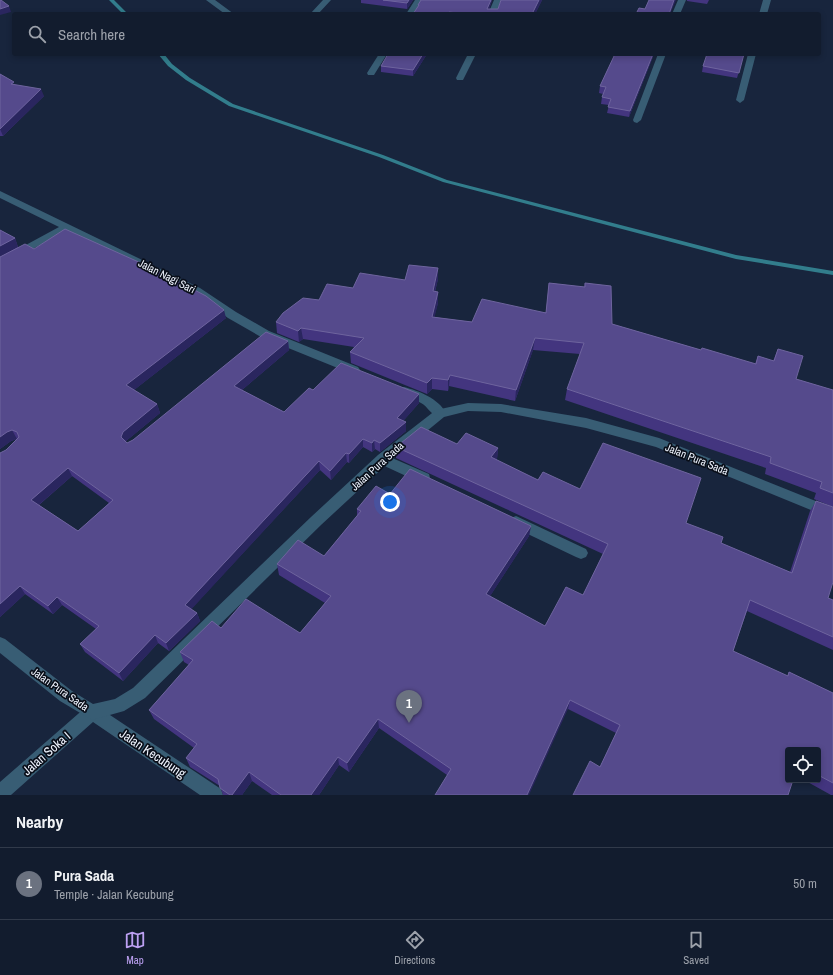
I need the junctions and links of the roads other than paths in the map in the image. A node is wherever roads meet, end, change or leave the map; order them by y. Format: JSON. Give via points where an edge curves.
{"nodes":[{"id":1,"x":210,"y":0,"type":"edge"},
{"id":2,"x":327,"y":0,"type":"edge"},
{"id":3,"x":419,"y":0,"type":"edge"},
{"id":4,"x":498,"y":0,"type":"edge"},
{"id":5,"x":682,"y":0,"type":"edge"},
{"id":6,"x":767,"y":0,"type":"edge"},
{"id":7,"x":227,"y":12,"type":"edge"},
{"id":8,"x":316,"y":12,"type":"edge"},
{"id":9,"x":411,"y":12,"type":"edge"},
{"id":10,"x":493,"y":12,"type":"edge"},
{"id":11,"x":677,"y":12,"type":"edge"},
{"id":12,"x":764,"y":12,"type":"edge"},
{"id":13,"x":382,"y":56,"type":"edge"},
{"id":14,"x":471,"y":56,"type":"edge"},
{"id":15,"x":661,"y":56,"type":"edge"},
{"id":16,"x":751,"y":56,"type":"edge"},
{"id":17,"x":371,"y":73,"type":"dead end"},
{"id":18,"x":460,"y":78,"type":"dead end"},
{"id":19,"x":740,"y":100,"type":"dead end"},
{"id":20,"x":637,"y":120,"type":"dead end"},
{"id":21,"x":0,"y":194,"type":"edge"},
{"id":22,"x":66,"y":227,"type":"junction"},
{"id":23,"x":0,"y":263,"type":"edge"},
{"id":24,"x":265,"y":334,"type":"junction"},
{"id":25,"x":253,"y":344,"type":"edge"},
{"id":26,"x":360,"y":373,"type":"edge"},
{"id":27,"x":397,"y":388,"type":"edge"},
{"id":28,"x":440,"y":413,"type":"junction"},
{"id":29,"x":383,"y":458,"type":"junction"},
{"id":30,"x":433,"y":482,"type":"edge"},
{"id":31,"x":833,"y":514,"type":"edge"},
{"id":32,"x":503,"y":516,"type":"edge"},
{"id":33,"x":581,"y":553,"type":"dead end"},
{"id":34,"x":0,"y":644,"type":"edge"},
{"id":35,"x":92,"y":712,"type":"junction"},
{"id":36,"x":0,"y":793,"type":"edge"},
{"id":37,"x":215,"y":795,"type":"edge"}],
"edges":[{"from":1,"to":7,"type":"street"},
{"from":2,"to":8,"type":"street"},
{"from":3,"to":9,"type":"street"},
{"from":4,"to":10,"type":"street"},
{"from":5,"to":11,"type":"street"},
{"from":6,"to":12,"type":"street"},
{"from":13,"to":17,"type":"street"},
{"from":14,"to":18,"type":"street"},
{"from":15,"to":20,"type":"street"},
{"from":16,"to":19,"type":"street"},
{"from":21,"to":22,"type":"street","name":"Jalan Nagi Sari"},
{"from":22,"to":23,"type":"street"},
{"from":22,"to":24,"type":"street","name":"Jalan Nagi Sari","via":[[196,290]]},
{"from":24,"to":25,"type":"street"},
{"from":24,"to":26,"type":"street","name":"Jalan Nagi Sari"},
{"from":27,"to":28,"type":"street","via":[[426,400]]},
{"from":28,"to":29,"type":"street","name":"Jalan Pura Sada"},
{"from":28,"to":31,"type":"street","name":"Jalan Pura Sada","via":[[468,407],[501,408],[586,423],[659,443]]},
{"from":29,"to":30,"type":"street"},
{"from":29,"to":35,"type":"street","name":"Jalan Pura Sada","via":[[139,693],[118,706]]},
{"from":32,"to":33,"type":"street"},
{"from":34,"to":35,"type":"street","name":"Jalan Pura Sada","via":[[66,696]]},
{"from":35,"to":36,"type":"street","name":"Jalan Soka I"},
{"from":35,"to":37,"type":"street","name":"Jalan Kecubung"}]}
